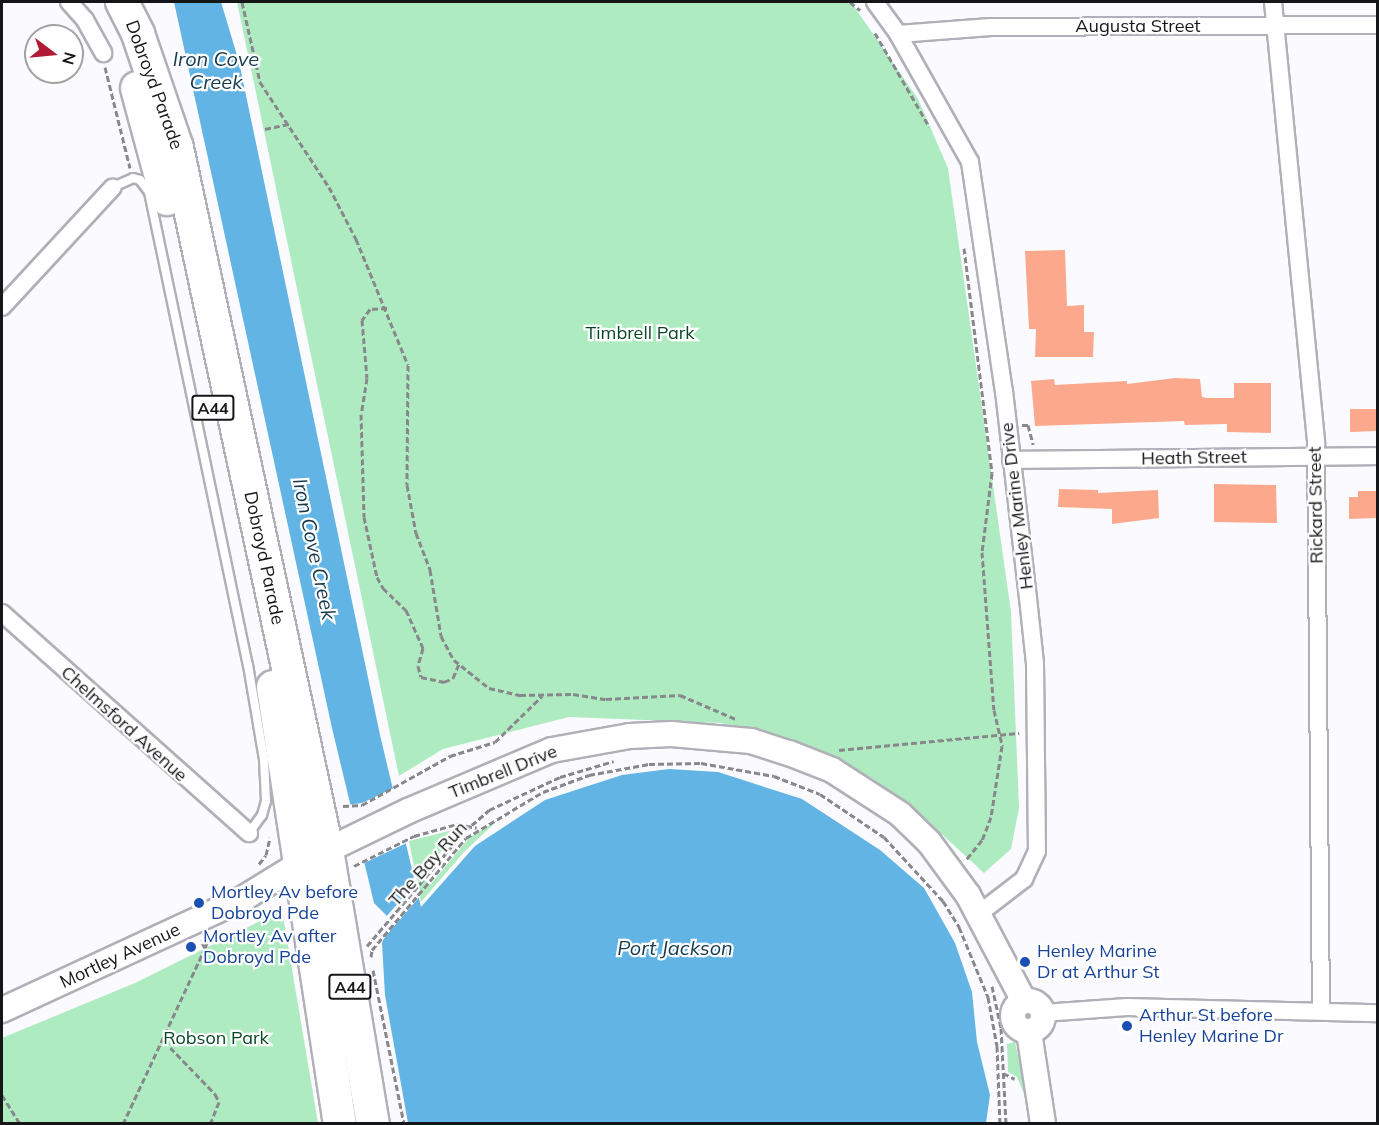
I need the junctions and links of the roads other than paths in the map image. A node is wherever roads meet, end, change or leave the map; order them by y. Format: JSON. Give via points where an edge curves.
{"nodes":[{"id":1,"x":69,"y":2,"type":"edge"},
{"id":2,"x":99,"y":2,"type":"edge"},
{"id":3,"x":122,"y":2,"type":"edge"},
{"id":4,"x":875,"y":2,"type":"edge"},
{"id":5,"x":1273,"y":2,"type":"edge"},
{"id":6,"x":1276,"y":25,"type":"junction"},
{"id":7,"x":1377,"y":25,"type":"edge"},
{"id":8,"x":898,"y":34,"type":"junction"},
{"id":9,"x":103,"y":53,"type":"road end"},
{"id":10,"x":113,"y":187,"type":"joint"},
{"id":11,"x":2,"y":307,"type":"edge"},
{"id":12,"x":1316,"y":455,"type":"junction"},
{"id":13,"x":1377,"y":456,"type":"edge"},
{"id":14,"x":1011,"y":460,"type":"junction"},
{"id":15,"x":2,"y":613,"type":"edge"},
{"id":16,"x":249,"y":833,"type":"joint"},
{"id":17,"x":338,"y":844,"type":"junction"},
{"id":18,"x":299,"y":864,"type":"junction"},
{"id":19,"x":969,"y":920,"type":"junction"},
{"id":20,"x":2,"y":1010,"type":"edge"},
{"id":21,"x":1321,"y":1011,"type":"junction"},
{"id":22,"x":1377,"y":1013,"type":"edge"},
{"id":23,"x":1021,"y":1017,"type":"junction"},
{"id":24,"x":340,"y":1124,"type":"edge"},
{"id":25,"x":373,"y":1124,"type":"edge"},
{"id":26,"x":1044,"y":1124,"type":"edge"}],
"edges":[{"from":1,"to":9,"type":"street","name":"Dobroyd Parade","via":[[85,20]]},
{"from":2,"to":18,"type":"highway","name":"Dobroyd Parade","number":"A44","via":[[138,92],[164,181],[273,686]]},
{"from":3,"to":17,"type":"highway","name":"Dobroyd Parade","number":"A44","via":[[138,34],[177,148]]},
{"from":4,"to":8,"type":"street","name":"Henley Marine Drive"},
{"from":5,"to":6,"type":"street","name":"Rickard Street"},
{"from":6,"to":7,"type":"street","name":"Augusta Street"},
{"from":6,"to":8,"type":"street","name":"Augusta Street","via":[[992,27]]},
{"from":6,"to":12,"type":"street","name":"Rickard Street"},
{"from":8,"to":14,"type":"street","name":"Henley Marine Drive","via":[[972,168]]},
{"from":10,"to":11,"type":"street"},
{"from":10,"to":16,"type":"lane","name":"Dobroyd Parade","via":[[133,178],[140,180],[149,192],[248,665],[264,760],[266,801],[262,815]]},
{"from":12,"to":13,"type":"street","name":"Heath Street"},
{"from":12,"to":14,"type":"street","name":"Heath Street"},
{"from":12,"to":21,"type":"street","name":"Rickard Street"},
{"from":14,"to":19,"type":"street","name":"Henley Marine Drive","via":[[1035,663],[1040,829],[1036,858],[1018,886]]},
{"from":15,"to":16,"type":"street","name":"Chelmsford Avenue"},
{"from":17,"to":18,"type":"main road","name":"Timbrell Drive"},
{"from":17,"to":19,"type":"main road","name":"Timbrell Drive","via":[[552,750],[591,741],[671,734],[751,741],[832,770],[900,814],[929,842],[968,895]]},
{"from":17,"to":25,"type":"highway","name":"Dobroyd Parade","number":"A44"},
{"from":18,"to":20,"type":"main road","name":"Mortley Avenue","via":[[281,879]]},
{"from":18,"to":24,"type":"highway","name":"Dobroyd Parade","number":"A44"},
{"from":19,"to":23,"type":"main road"},
{"from":21,"to":22,"type":"street"},
{"from":21,"to":23,"type":"street","via":[[1127,1007]]},
{"from":23,"to":26,"type":"main road"}]}
